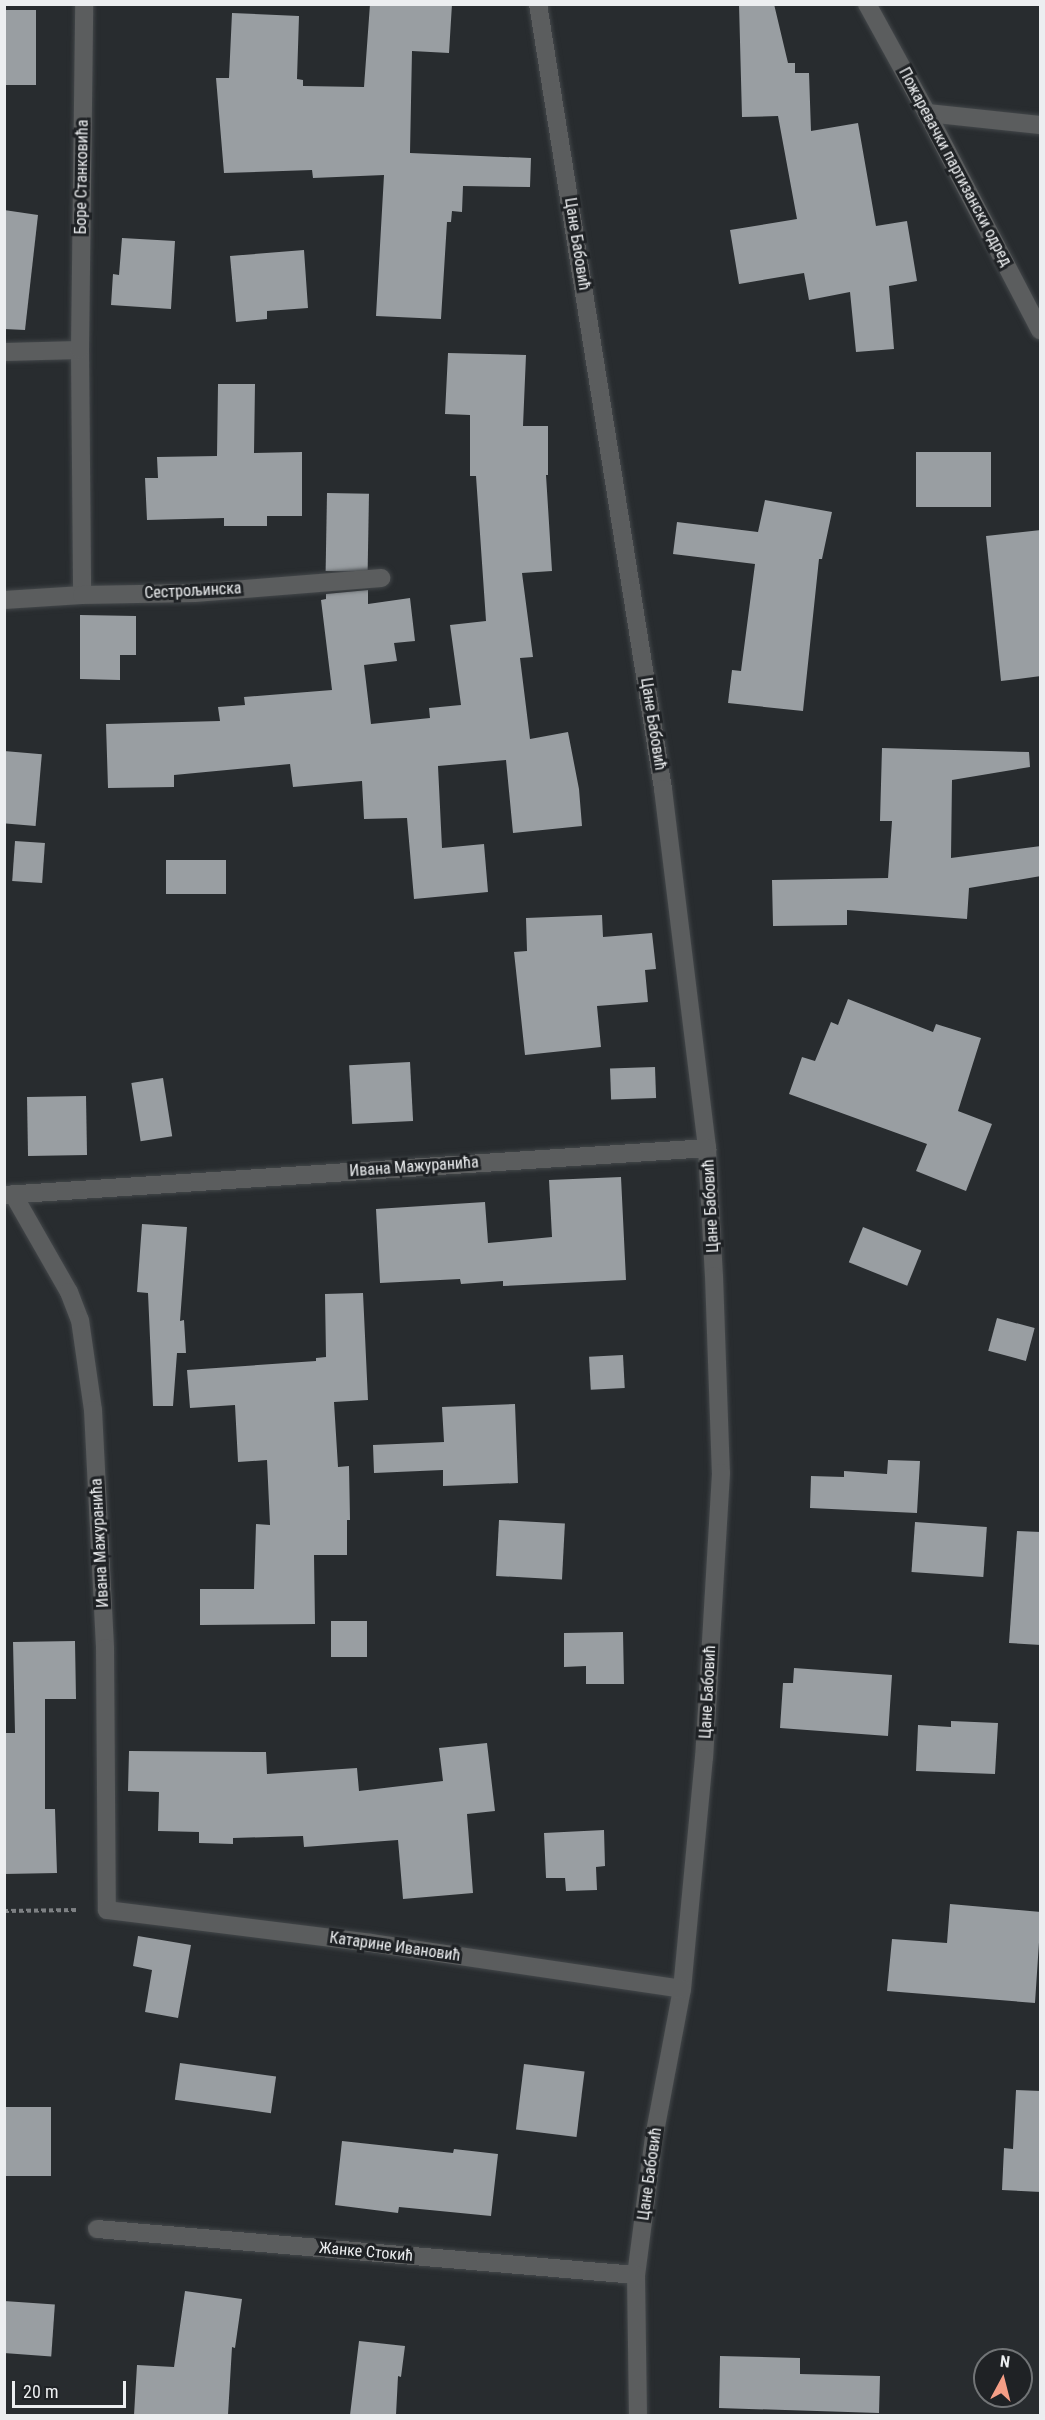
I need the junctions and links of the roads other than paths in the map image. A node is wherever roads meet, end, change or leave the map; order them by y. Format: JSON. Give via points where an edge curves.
{"nodes":[{"id":1,"x":84,"y":4,"type":"edge"},
{"id":2,"x":538,"y":4,"type":"edge"},
{"id":3,"x":867,"y":4,"type":"edge"},
{"id":4,"x":927,"y":113,"type":"junction"},
{"id":5,"x":1041,"y":125,"type":"edge"},
{"id":6,"x":1041,"y":330,"type":"edge"},
{"id":7,"x":80,"y":350,"type":"junction"},
{"id":8,"x":4,"y":352,"type":"edge"},
{"id":9,"x":381,"y":578,"type":"dead end"},
{"id":10,"x":82,"y":595,"type":"junction"},
{"id":11,"x":4,"y":600,"type":"edge"},
{"id":12,"x":707,"y":1148,"type":"junction"},
{"id":13,"x":9,"y":1194,"type":"edge"},
{"id":14,"x":108,"y":1910,"type":"joint"},
{"id":15,"x":682,"y":1989,"type":"junction"},
{"id":16,"x":97,"y":2229,"type":"dead end"},
{"id":17,"x":636,"y":2275,"type":"junction"},
{"id":18,"x":638,"y":2415,"type":"edge"}],
"edges":[{"from":1,"to":7,"type":"street","name":"Боре Станковића"},
{"from":2,"to":12,"type":"street","name":"Цане Бабовић","via":[[663,789]]},
{"from":3,"to":4,"type":"street","name":"Пожаревачки партизански одред"},
{"from":4,"to":5,"type":"street"},
{"from":4,"to":6,"type":"street","name":"Пожаревачки партизански одред"},
{"from":7,"to":8,"type":"street"},
{"from":7,"to":10,"type":"street","name":"Боре Станковића"},
{"from":9,"to":10,"type":"street","name":"Сестрољинска","via":[[195,593]]},
{"from":10,"to":11,"type":"street","name":"Сестрољинска"},
{"from":12,"to":13,"type":"street","name":"Ивана Мажуранића"},
{"from":12,"to":15,"type":"street","name":"Цане Бабовић","via":[[721,1473],[704,1757]]},
{"from":13,"to":14,"type":"street","name":"Ивана Мажуранића","via":[[69,1292],[80,1320],[93,1410],[105,1648]]},
{"from":14,"to":15,"type":"street","name":"Катарине Ивановић","via":[[371,1943]]},
{"from":15,"to":17,"type":"street","name":"Цане Бабовић","via":[[654,2137]]},
{"from":16,"to":17,"type":"street","name":"Жанке Стокић"},
{"from":17,"to":18,"type":"street","name":"Цане Бабовић"}]}
